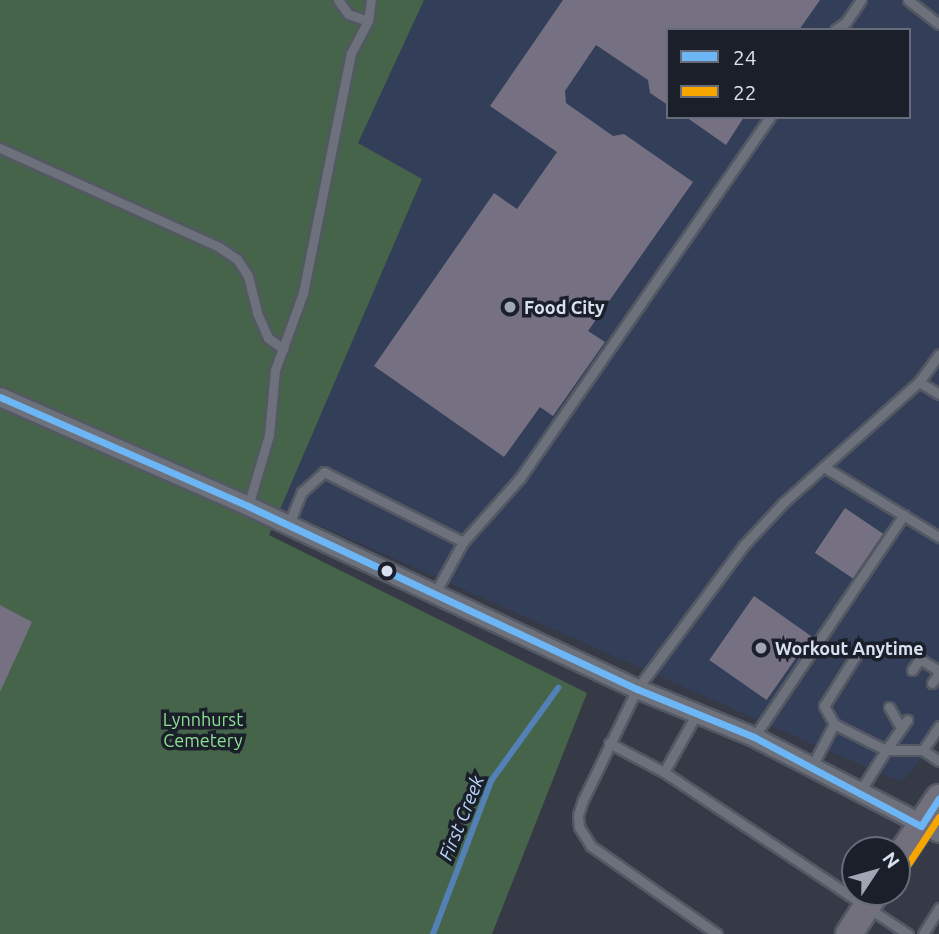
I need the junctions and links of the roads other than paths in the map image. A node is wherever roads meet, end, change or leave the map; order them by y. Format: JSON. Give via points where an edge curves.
{"nodes":[{"id":1,"x":338,"y":0,"type":"edge"},
{"id":2,"x":371,"y":0,"type":"edge"},
{"id":3,"x":861,"y":0,"type":"edge"},
{"id":4,"x":908,"y":0,"type":"edge"},
{"id":5,"x":368,"y":20,"type":"junction"},
{"id":6,"x":939,"y":24,"type":"edge"},
{"id":7,"x":838,"y":28,"type":"edge"},
{"id":8,"x":769,"y":119,"type":"edge"},
{"id":9,"x":0,"y":148,"type":"edge"},
{"id":10,"x":284,"y":349,"type":"junction"},
{"id":11,"x":939,"y":354,"type":"edge"},
{"id":12,"x":919,"y":382,"type":"junction"},
{"id":13,"x":939,"y":394,"type":"edge"},
{"id":14,"x":0,"y":397,"type":"edge"},
{"id":15,"x":824,"y":467,"type":"junction"},
{"id":16,"x":248,"y":506,"type":"junction"},
{"id":17,"x":904,"y":515,"type":"junction"},
{"id":18,"x":288,"y":526,"type":"junction"},
{"id":19,"x":939,"y":537,"type":"edge"},
{"id":20,"x":463,"y":542,"type":"junction"},
{"id":21,"x":435,"y":593,"type":"junction"},
{"id":22,"x":858,"y":652,"type":"dead end"},
{"id":23,"x":912,"y":670,"type":"dead end"},
{"id":24,"x":939,"y":672,"type":"edge"},
{"id":25,"x":932,"y":683,"type":"dead end"},
{"id":26,"x":637,"y":689,"type":"junction"},
{"id":27,"x":889,"y":706,"type":"dead end"},
{"id":28,"x":696,"y":715,"type":"junction"},
{"id":29,"x":907,"y":720,"type":"dead end"},
{"id":30,"x":835,"y":724,"type":"junction"},
{"id":31,"x":939,"y":726,"type":"edge"},
{"id":32,"x":901,"y":728,"type":"junction"},
{"id":33,"x":754,"y":737,"type":"junction"},
{"id":34,"x":609,"y":743,"type":"junction"},
{"id":35,"x":886,"y":750,"type":"junction"},
{"id":36,"x":923,"y":750,"type":"junction"},
{"id":37,"x":939,"y":761,"type":"edge"},
{"id":38,"x":811,"y":768,"type":"junction"},
{"id":39,"x":664,"y":772,"type":"junction"},
{"id":40,"x":859,"y":793,"type":"junction"},
{"id":41,"x":939,"y":798,"type":"edge"},
{"id":42,"x":930,"y":829,"type":"edge"},
{"id":43,"x":911,"y":847,"type":"edge"},
{"id":44,"x":841,"y":881,"type":"edge"},
{"id":45,"x":867,"y":906,"type":"edge"},
{"id":46,"x":878,"y":906,"type":"edge"},
{"id":47,"x":939,"y":908,"type":"edge"},
{"id":48,"x":717,"y":934,"type":"edge"},
{"id":49,"x":849,"y":934,"type":"edge"},
{"id":50,"x":908,"y":934,"type":"edge"},
{"id":51,"x":923,"y":934,"type":"edge"}],
"edges":[{"from":1,"to":5,"type":"lane","via":[[348,14]]},
{"from":2,"to":5,"type":"lane"},
{"from":3,"to":7,"type":"lane"},
{"from":4,"to":6,"type":"lane"},
{"from":5,"to":10,"type":"lane","via":[[351,53],[303,293]]},
{"from":8,"to":20,"type":"lane","via":[[520,478]]},
{"from":9,"to":10,"type":"lane","via":[[219,247],[237,260],[248,276],[268,338]]},
{"from":10,"to":16,"type":"lane","via":[[275,370],[269,435]]},
{"from":11,"to":12,"type":"lane"},
{"from":12,"to":13,"type":"lane"},
{"from":12,"to":15,"type":"lane"},
{"from":14,"to":16,"type":"street"},
{"from":15,"to":17,"type":"lane"},
{"from":15,"to":26,"type":"lane","via":[[764,521]]},
{"from":16,"to":18,"type":"street"},
{"from":17,"to":19,"type":"lane"},
{"from":17,"to":33,"type":"lane"},
{"from":18,"to":20,"type":"lane","via":[[302,492],[324,471]]},
{"from":18,"to":21,"type":"street"},
{"from":20,"to":21,"type":"lane"},
{"from":21,"to":26,"type":"street"},
{"from":22,"to":30,"type":"lane","via":[[824,706]]},
{"from":23,"to":24,"type":"lane","via":[[920,659]]},
{"from":24,"to":25,"type":"lane"},
{"from":26,"to":28,"type":"street"},
{"from":26,"to":34,"type":"lane"},
{"from":27,"to":32,"type":"lane"},
{"from":28,"to":33,"type":"street"},
{"from":28,"to":39,"type":"lane"},
{"from":29,"to":32,"type":"lane"},
{"from":30,"to":35,"type":"lane"},
{"from":30,"to":38,"type":"lane"},
{"from":31,"to":36,"type":"lane"},
{"from":32,"to":35,"type":"lane"},
{"from":33,"to":38,"type":"street"},
{"from":34,"to":39,"type":"lane"},
{"from":34,"to":48,"type":"lane","via":[[578,815],[583,837],[605,858]]},
{"from":35,"to":36,"type":"lane"},
{"from":35,"to":40,"type":"lane"},
{"from":36,"to":37,"type":"lane"},
{"from":38,"to":40,"type":"street"},
{"from":39,"to":44,"type":"lane"},
{"from":40,"to":42,"type":"street"},
{"from":41,"to":42,"type":"main road"},
{"from":42,"to":43,"type":"main road"},
{"from":45,"to":49,"type":"main road"},
{"from":46,"to":50,"type":"lane"},
{"from":47,"to":51,"type":"lane"}]}
